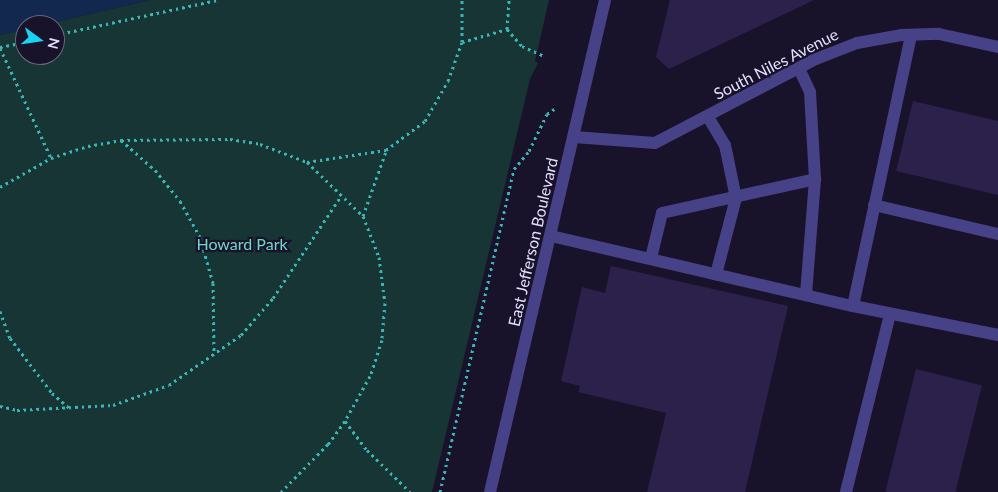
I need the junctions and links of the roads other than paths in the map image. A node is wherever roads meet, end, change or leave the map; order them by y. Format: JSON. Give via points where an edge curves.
{"nodes":[{"id":1,"x":604,"y":0,"type":"edge"},
{"id":2,"x":911,"y":35,"type":"junction"},
{"id":3,"x":998,"y":47,"type":"edge"},
{"id":4,"x":799,"y":68,"type":"junction"},
{"id":5,"x":708,"y":117,"type":"junction"},
{"id":6,"x":574,"y":137,"type":"junction"},
{"id":7,"x":815,"y":179,"type":"junction"},
{"id":8,"x":736,"y":198,"type":"junction"},
{"id":9,"x":874,"y":206,"type":"junction"},
{"id":10,"x":998,"y":234,"type":"edge"},
{"id":11,"x":551,"y":236,"type":"junction"},
{"id":12,"x":651,"y":258,"type":"junction"},
{"id":13,"x":716,"y":274,"type":"junction"},
{"id":14,"x":806,"y":294,"type":"junction"},
{"id":15,"x":853,"y":306,"type":"junction"},
{"id":16,"x":890,"y":314,"type":"junction"},
{"id":17,"x":998,"y":335,"type":"edge"},
{"id":18,"x":490,"y":492,"type":"edge"},
{"id":19,"x":846,"y":492,"type":"edge"}],
"edges":[{"from":1,"to":6,"type":"street","name":"East Jefferson Boulevard"},
{"from":2,"to":3,"type":"street","name":"South Niles Avenue","via":[[939,34]]},
{"from":2,"to":4,"type":"street","name":"South Niles Avenue","via":[[857,43]]},
{"from":2,"to":9,"type":"street"},
{"from":4,"to":5,"type":"street","name":"South Niles Avenue"},
{"from":4,"to":7,"type":"street","via":[[810,92]]},
{"from":5,"to":6,"type":"street","name":"South Niles Avenue","via":[[655,143]]},
{"from":5,"to":8,"type":"street","via":[[725,145]]},
{"from":6,"to":11,"type":"street","name":"East Jefferson Boulevard"},
{"from":7,"to":8,"type":"street"},
{"from":7,"to":14,"type":"street"},
{"from":8,"to":12,"type":"street","via":[[662,213]]},
{"from":8,"to":13,"type":"street"},
{"from":9,"to":10,"type":"street"},
{"from":9,"to":15,"type":"street"},
{"from":11,"to":12,"type":"street"},
{"from":11,"to":18,"type":"street","name":"East Jefferson Boulevard"},
{"from":12,"to":13,"type":"street"},
{"from":13,"to":14,"type":"street"},
{"from":14,"to":15,"type":"street"},
{"from":15,"to":16,"type":"street"},
{"from":16,"to":17,"type":"street"},
{"from":16,"to":19,"type":"street"}]}
